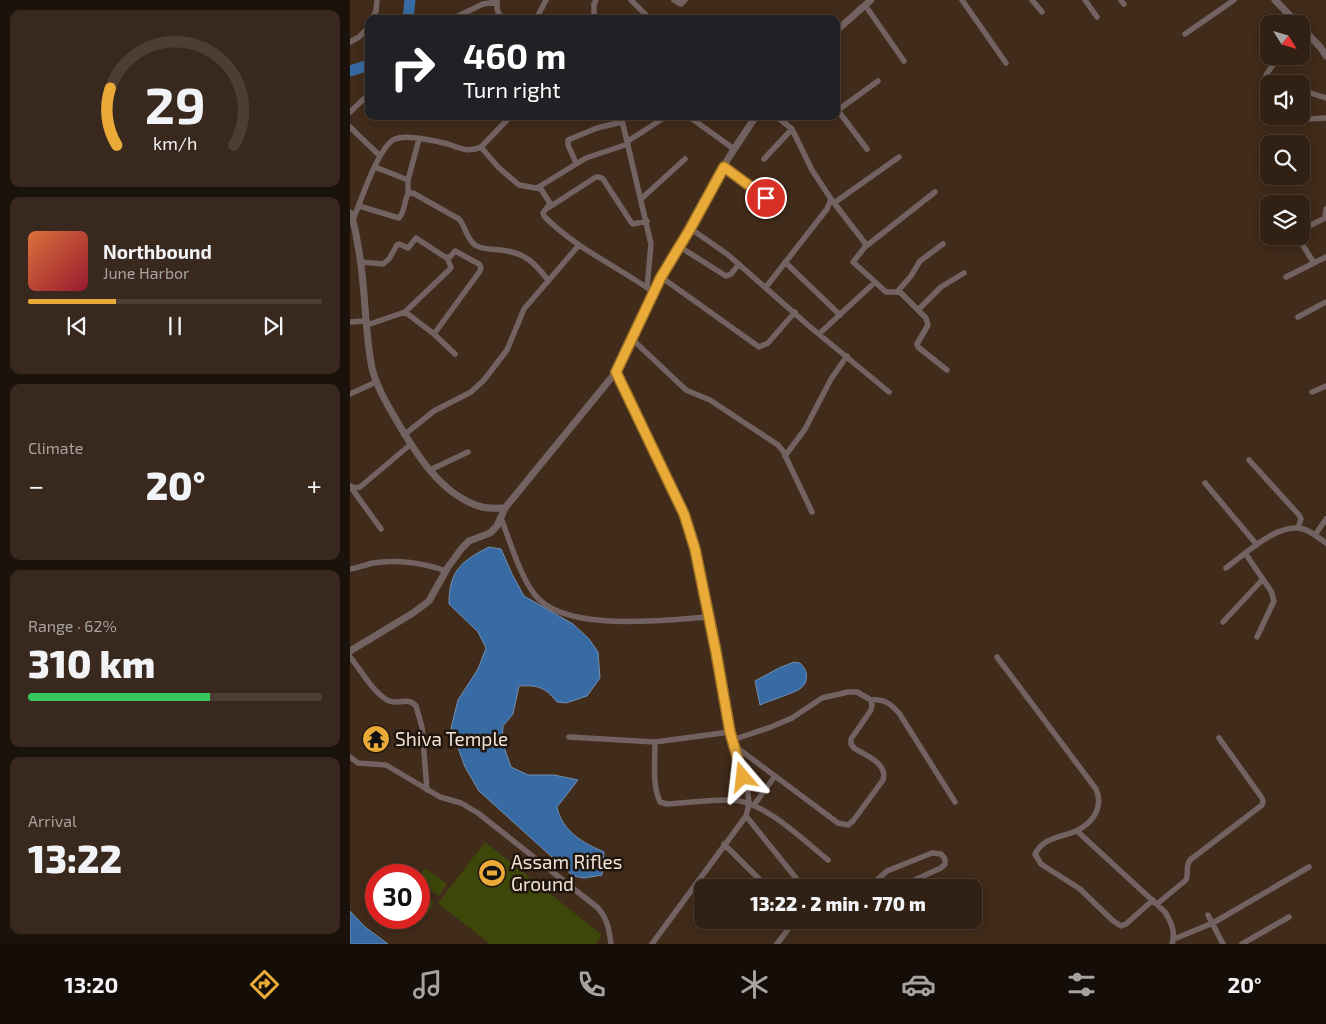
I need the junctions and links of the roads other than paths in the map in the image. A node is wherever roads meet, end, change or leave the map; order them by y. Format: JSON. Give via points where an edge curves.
{"nodes":[{"id":1,"x":377,"y":0,"type":"edge"},
{"id":2,"x":546,"y":0,"type":"edge"},
{"id":3,"x":596,"y":0,"type":"edge"},
{"id":4,"x":631,"y":0,"type":"edge"},
{"id":5,"x":674,"y":0,"type":"edge"},
{"id":6,"x":685,"y":0,"type":"edge"},
{"id":7,"x":962,"y":0,"type":"edge"},
{"id":8,"x":1032,"y":0,"type":"edge"},
{"id":9,"x":1085,"y":0,"type":"edge"},
{"id":10,"x":1234,"y":0,"type":"edge"},
{"id":11,"x":1275,"y":0,"type":"edge"},
{"id":12,"x":497,"y":1,"type":"edge"},
{"id":13,"x":868,"y":2,"type":"edge"},
{"id":14,"x":1042,"y":12,"type":"dead end"},
{"id":15,"x":374,"y":15,"type":"edge"},
{"id":16,"x":460,"y":15,"type":"edge"},
{"id":17,"x":499,"y":15,"type":"edge"},
{"id":18,"x":538,"y":15,"type":"edge"},
{"id":19,"x":594,"y":15,"type":"edge"},
{"id":20,"x":646,"y":15,"type":"edge"},
{"id":21,"x":1289,"y":15,"type":"edge"},
{"id":22,"x":1097,"y":18,"type":"dead end"},
{"id":23,"x":840,"y":27,"type":"edge"},
{"id":24,"x":365,"y":31,"type":"edge"},
{"id":25,"x":1184,"y":34,"type":"dead end"},
{"id":26,"x":1310,"y":36,"type":"edge"},
{"id":27,"x":350,"y":42,"type":"edge"},
{"id":28,"x":1326,"y":56,"type":"edge"},
{"id":29,"x":904,"y":60,"type":"dead end"},
{"id":30,"x":1006,"y":63,"type":"dead end"},
{"id":31,"x":878,"y":81,"type":"dead end"},
{"id":32,"x":1310,"y":93,"type":"edge"},
{"id":33,"x":365,"y":98,"type":"edge"},
{"id":34,"x":1326,"y":98,"type":"edge"},
{"id":35,"x":840,"y":107,"type":"edge"},
{"id":36,"x":350,"y":112,"type":"edge"},
{"id":37,"x":840,"y":113,"type":"edge"},
{"id":38,"x":1326,"y":118,"type":"edge"},
{"id":39,"x":1310,"y":119,"type":"edge"},
{"id":40,"x":507,"y":120,"type":"edge"},
{"id":41,"x":619,"y":120,"type":"edge"},
{"id":42,"x":622,"y":120,"type":"edge"},
{"id":43,"x":661,"y":120,"type":"edge"},
{"id":44,"x":694,"y":120,"type":"edge"},
{"id":45,"x":753,"y":120,"type":"edge"},
{"id":46,"x":781,"y":120,"type":"edge"},
{"id":47,"x":350,"y":127,"type":"edge"},
{"id":48,"x":792,"y":129,"type":"junction"},
{"id":49,"x":419,"y":139,"type":"junction"},
{"id":50,"x":628,"y":143,"type":"junction"},
{"id":51,"x":481,"y":147,"type":"junction"},
{"id":52,"x":734,"y":149,"type":"junction"},
{"id":53,"x":868,"y":149,"type":"dead end"},
{"id":54,"x":380,"y":156,"type":"junction"},
{"id":55,"x":899,"y":157,"type":"dead end"},
{"id":56,"x":685,"y":159,"type":"dead end"},
{"id":57,"x":764,"y":159,"type":"dead end"},
{"id":58,"x":576,"y":163,"type":"junction"},
{"id":59,"x":375,"y":167,"type":"junction"},
{"id":60,"x":724,"y":167,"type":"junction"},
{"id":61,"x":408,"y":180,"type":"junction"},
{"id":62,"x":537,"y":188,"type":"junction"},
{"id":63,"x":935,"y":192,"type":"dead end"},
{"id":64,"x":408,"y":194,"type":"junction"},
{"id":65,"x":766,"y":198,"type":"dead end"},
{"id":66,"x":642,"y":199,"type":"junction"},
{"id":67,"x":833,"y":201,"type":"junction"},
{"id":68,"x":359,"y":206,"type":"junction"},
{"id":69,"x":1326,"y":209,"type":"edge"},
{"id":70,"x":545,"y":211,"type":"junction"},
{"id":71,"x":352,"y":216,"type":"edge"},
{"id":72,"x":646,"y":221,"type":"junction"},
{"id":73,"x":1310,"y":226,"type":"edge"},
{"id":74,"x":690,"y":229,"type":"junction"},
{"id":75,"x":943,"y":244,"type":"dead end"},
{"id":76,"x":579,"y":245,"type":"junction"},
{"id":77,"x":1303,"y":245,"type":"edge"},
{"id":78,"x":680,"y":247,"type":"junction"},
{"id":79,"x":865,"y":247,"type":"junction"},
{"id":80,"x":1326,"y":256,"type":"edge"},
{"id":81,"x":448,"y":258,"type":"junction"},
{"id":82,"x":361,"y":262,"type":"junction"},
{"id":83,"x":785,"y":262,"type":"junction"},
{"id":84,"x":1314,"y":262,"type":"junction"},
{"id":85,"x":739,"y":264,"type":"junction"},
{"id":86,"x":964,"y":273,"type":"dead end"},
{"id":87,"x":661,"y":277,"type":"junction"},
{"id":88,"x":1286,"y":277,"type":"dead end"},
{"id":89,"x":548,"y":280,"type":"junction"},
{"id":90,"x":874,"y":281,"type":"junction"},
{"id":91,"x":766,"y":288,"type":"junction"},
{"id":92,"x":650,"y":290,"type":"junction"},
{"id":93,"x":897,"y":292,"type":"junction"},
{"id":94,"x":1326,"y":302,"type":"edge"},
{"id":95,"x":918,"y":310,"type":"junction"},
{"id":96,"x":404,"y":312,"type":"junction"},
{"id":97,"x":795,"y":312,"type":"junction"},
{"id":98,"x":840,"y":315,"type":"junction"},
{"id":99,"x":1298,"y":317,"type":"dead end"},
{"id":100,"x":350,"y":322,"type":"edge"},
{"id":101,"x":366,"y":323,"type":"junction"},
{"id":102,"x":434,"y":334,"type":"junction"},
{"id":103,"x":819,"y":334,"type":"junction"},
{"id":104,"x":632,"y":339,"type":"junction"},
{"id":105,"x":455,"y":354,"type":"dead end"},
{"id":106,"x":847,"y":356,"type":"junction"},
{"id":107,"x":947,"y":370,"type":"dead end"},
{"id":108,"x":616,"y":372,"type":"junction"},
{"id":109,"x":376,"y":382,"type":"junction"},
{"id":110,"x":1326,"y":386,"type":"edge"},
{"id":111,"x":889,"y":392,"type":"dead end"},
{"id":112,"x":1312,"y":392,"type":"dead end"},
{"id":113,"x":350,"y":394,"type":"edge"},
{"id":114,"x":404,"y":435,"type":"junction"},
{"id":115,"x":411,"y":444,"type":"junction"},
{"id":116,"x":468,"y":452,"type":"dead end"},
{"id":117,"x":785,"y":456,"type":"junction"},
{"id":118,"x":1248,"y":460,"type":"dead end"},
{"id":119,"x":430,"y":470,"type":"junction"},
{"id":120,"x":1205,"y":483,"type":"dead end"},
{"id":121,"x":350,"y":486,"type":"edge"},
{"id":122,"x":505,"y":508,"type":"junction"},
{"id":123,"x":812,"y":512,"type":"dead end"},
{"id":124,"x":501,"y":518,"type":"junction"},
{"id":125,"x":1326,"y":518,"type":"edge"},
{"id":126,"x":1298,"y":528,"type":"junction"},
{"id":127,"x":381,"y":529,"type":"dead end"},
{"id":128,"x":1315,"y":535,"type":"junction"},
{"id":129,"x":1326,"y":543,"type":"edge"},
{"id":130,"x":1257,"y":544,"type":"junction"},
{"id":131,"x":1245,"y":554,"type":"junction"},
{"id":132,"x":1226,"y":568,"type":"dead end"},
{"id":133,"x":350,"y":569,"type":"edge"},
{"id":134,"x":446,"y":571,"type":"junction"},
{"id":135,"x":1263,"y":579,"type":"junction"},
{"id":136,"x":708,"y":617,"type":"junction"},
{"id":137,"x":1223,"y":622,"type":"dead end"},
{"id":138,"x":1258,"y":638,"type":"dead end"},
{"id":139,"x":350,"y":651,"type":"edge"},
{"id":140,"x":350,"y":657,"type":"edge"},
{"id":141,"x":997,"y":657,"type":"dead end"},
{"id":142,"x":871,"y":700,"type":"junction"},
{"id":143,"x":730,"y":732,"type":"junction"},
{"id":144,"x":569,"y":737,"type":"dead end"},
{"id":145,"x":1219,"y":738,"type":"dead end"},
{"id":146,"x":655,"y":742,"type":"junction"},
{"id":147,"x":732,"y":742,"type":"junction"},
{"id":148,"x":350,"y":757,"type":"edge"},
{"id":149,"x":775,"y":776,"type":"junction"},
{"id":150,"x":427,"y":790,"type":"junction"},
{"id":151,"x":955,"y":802,"type":"dead end"},
{"id":152,"x":752,"y":804,"type":"junction"},
{"id":153,"x":746,"y":816,"type":"junction"},
{"id":154,"x":1077,"y":831,"type":"junction"},
{"id":155,"x":724,"y":844,"type":"junction"},
{"id":156,"x":828,"y":860,"type":"dead end"},
{"id":157,"x":1310,"y":867,"type":"dead end"},
{"id":158,"x":759,"y":879,"type":"edge"},
{"id":159,"x":797,"y":879,"type":"edge"},
{"id":160,"x":878,"y":879,"type":"edge"},
{"id":161,"x":917,"y":879,"type":"edge"},
{"id":162,"x":1155,"y":902,"type":"junction"},
{"id":163,"x":1208,"y":915,"type":"dead end"},
{"id":164,"x":1289,"y":917,"type":"dead end"},
{"id":165,"x":1213,"y":923,"type":"junction"},
{"id":166,"x":788,"y":929,"type":"edge"},
{"id":167,"x":1173,"y":942,"type":"edge"},
{"id":168,"x":611,"y":944,"type":"edge"},
{"id":169,"x":652,"y":944,"type":"edge"},
{"id":170,"x":778,"y":944,"type":"edge"},
{"id":171,"x":1223,"y":944,"type":"edge"},
{"id":172,"x":1242,"y":944,"type":"edge"}],
"edges":[{"from":1,"to":15,"type":"street"},
{"from":2,"to":18,"type":"street"},
{"from":3,"to":19,"type":"street"},
{"from":4,"to":20,"type":"street"},
{"from":5,"to":6,"type":"street","via":[[681,4]]},
{"from":7,"to":30,"type":"street"},
{"from":8,"to":14,"type":"street"},
{"from":9,"to":22,"type":"street"},
{"from":10,"to":25,"type":"street"},
{"from":11,"to":21,"type":"street"},
{"from":12,"to":16,"type":"street","via":[[482,4]]},
{"from":12,"to":17,"type":"street"},
{"from":13,"to":23,"type":"street"},
{"from":13,"to":29,"type":"street"},
{"from":24,"to":27,"type":"street"},
{"from":26,"to":28,"type":"street"},
{"from":31,"to":35,"type":"street"},
{"from":32,"to":34,"type":"street"},
{"from":33,"to":36,"type":"street"},
{"from":37,"to":53,"type":"street"},
{"from":38,"to":39,"type":"street"},
{"from":40,"to":51,"type":"street"},
{"from":41,"to":58,"type":"street","via":[[568,140]]},
{"from":42,"to":50,"type":"street"},
{"from":43,"to":50,"type":"street"},
{"from":44,"to":52,"type":"street"},
{"from":45,"to":52,"type":"street"},
{"from":46,"to":48,"type":"street"},
{"from":47,"to":54,"type":"street"},
{"from":48,"to":57,"type":"street"},
{"from":48,"to":67,"type":"street","via":[[812,170]]},
{"from":49,"to":51,"type":"street","via":[[469,151]]},
{"from":49,"to":54,"type":"street","via":[[396,138]]},
{"from":49,"to":61,"type":"street"},
{"from":50,"to":58,"type":"street"},
{"from":50,"to":66,"type":"street"},
{"from":51,"to":62,"type":"street","via":[[519,185]]},
{"from":52,"to":60,"type":"street"},
{"from":54,"to":59,"type":"street"},
{"from":55,"to":67,"type":"street"},
{"from":56,"to":66,"type":"street"},
{"from":58,"to":62,"type":"street"},
{"from":59,"to":61,"type":"street"},
{"from":59,"to":68,"type":"street"},
{"from":60,"to":65,"type":"street"},
{"from":60,"to":74,"type":"street"},
{"from":61,"to":64,"type":"street"},
{"from":62,"to":70,"type":"street","via":[[549,200]]},
{"from":63,"to":79,"type":"street"},
{"from":64,"to":68,"type":"street","via":[[399,218]]},
{"from":64,"to":89,"type":"street","via":[[413,193],[458,219],[477,246],[525,256]]},
{"from":66,"to":72,"type":"street"},
{"from":67,"to":79,"type":"street"},
{"from":67,"to":83,"type":"street"},
{"from":68,"to":71,"type":"street"},
{"from":69,"to":73,"type":"street","via":[[1325,218]]},
{"from":70,"to":72,"type":"street","via":[[599,176],[633,224]]},
{"from":70,"to":76,"type":"street","via":[[546,218]]},
{"from":71,"to":82,"type":"street"},
{"from":72,"to":92,"type":"street","via":[[651,244]]},
{"from":74,"to":78,"type":"street"},
{"from":74,"to":85,"type":"street"},
{"from":75,"to":93,"type":"street","via":[[920,261]]},
{"from":76,"to":89,"type":"street"},
{"from":76,"to":92,"type":"street"},
{"from":77,"to":84,"type":"street"},
{"from":78,"to":85,"type":"street","via":[[726,276]]},
{"from":78,"to":87,"type":"street"},
{"from":79,"to":90,"type":"street","via":[[853,262]]},
{"from":80,"to":84,"type":"street"},
{"from":81,"to":82,"type":"street","via":[[416,238],[408,248],[397,245],[383,264]]},
{"from":81,"to":96,"type":"street","via":[[450,269]]},
{"from":81,"to":102,"type":"street","via":[[455,251],[481,267]]},
{"from":82,"to":101,"type":"street"},
{"from":83,"to":91,"type":"street"},
{"from":83,"to":98,"type":"street"},
{"from":84,"to":88,"type":"street"},
{"from":85,"to":91,"type":"street"},
{"from":86,"to":95,"type":"street","via":[[941,287]]},
{"from":87,"to":92,"type":"street"},
{"from":87,"to":97,"type":"street","via":[[759,347],[768,343]]},
{"from":89,"to":114,"type":"street","via":[[524,309],[507,350],[484,380],[466,395],[434,411]]},
{"from":90,"to":93,"type":"street","via":[[886,292]]},
{"from":90,"to":98,"type":"street","via":[[873,286]]},
{"from":91,"to":97,"type":"street"},
{"from":92,"to":104,"type":"street"},
{"from":93,"to":95,"type":"street"},
{"from":94,"to":99,"type":"street"},
{"from":95,"to":107,"type":"street","via":[[926,318],[928,326],[918,347]]},
{"from":96,"to":101,"type":"street"},
{"from":96,"to":102,"type":"street"},
{"from":97,"to":103,"type":"street"},
{"from":98,"to":103,"type":"street"},
{"from":100,"to":101,"type":"street"},
{"from":101,"to":109,"type":"street"},
{"from":102,"to":105,"type":"street"},
{"from":103,"to":106,"type":"street"},
{"from":104,"to":108,"type":"street"},
{"from":104,"to":117,"type":"street","via":[[686,390],[710,400],[773,441]]},
{"from":106,"to":111,"type":"street"},
{"from":106,"to":117,"type":"street","via":[[805,429]]},
{"from":108,"to":122,"type":"street"},
{"from":108,"to":136,"type":"street","via":[[684,514]]},
{"from":109,"to":113,"type":"street"},
{"from":109,"to":114,"type":"street"},
{"from":110,"to":112,"type":"street"},
{"from":114,"to":115,"type":"street"},
{"from":115,"to":119,"type":"street"},
{"from":115,"to":121,"type":"street","via":[[360,487]]},
{"from":116,"to":119,"type":"street"},
{"from":117,"to":123,"type":"street"},
{"from":118,"to":126,"type":"street","via":[[1299,514]]},
{"from":119,"to":122,"type":"street","via":[[445,485],[471,502],[483,507]]},
{"from":120,"to":130,"type":"street"},
{"from":121,"to":127,"type":"street"},
{"from":122,"to":124,"type":"street"},
{"from":124,"to":134,"type":"street","via":[[490,533],[462,548]]},
{"from":124,"to":136,"type":"street","via":[[527,583],[544,604],[571,615],[623,623]]},
{"from":125,"to":128,"type":"street"},
{"from":126,"to":128,"type":"street"},
{"from":126,"to":130,"type":"street","via":[[1284,529]]},
{"from":128,"to":129,"type":"street"},
{"from":130,"to":131,"type":"street"},
{"from":131,"to":132,"type":"street"},
{"from":131,"to":135,"type":"street"},
{"from":133,"to":134,"type":"street","via":[[387,562],[418,564]]},
{"from":134,"to":139,"type":"street","via":[[429,601],[421,608]]},
{"from":135,"to":137,"type":"street"},
{"from":135,"to":138,"type":"street","via":[[1274,601]]},
{"from":136,"to":143,"type":"street"},
{"from":140,"to":150,"type":"street","via":[[386,699],[414,702],[422,727]]},
{"from":141,"to":154,"type":"street","via":[[1100,798],[1099,806],[1089,821]]},
{"from":142,"to":147,"type":"street","via":[[857,692],[822,698],[792,718]]},
{"from":142,"to":149,"type":"street","via":[[871,710],[854,733],[851,744],[880,765],[884,775],[848,825],[838,823]]},
{"from":142,"to":151,"type":"street","via":[[885,701],[899,713]]},
{"from":143,"to":146,"type":"street"},
{"from":143,"to":147,"type":"street"},
{"from":144,"to":146,"type":"street"},
{"from":145,"to":162,"type":"street","via":[[1262,798],[1262,805],[1190,860],[1186,880]]},
{"from":146,"to":152,"type":"street","via":[[660,802],[733,800]]},
{"from":147,"to":149,"type":"street"},
{"from":147,"to":152,"type":"street"},
{"from":148,"to":150,"type":"street","via":[[358,763],[386,765]]},
{"from":149,"to":152,"type":"street"},
{"from":150,"to":168,"type":"street","via":[[478,813],[598,908],[609,926]]},
{"from":152,"to":153,"type":"street"},
{"from":152,"to":156,"type":"street","via":[[772,815]]},
{"from":153,"to":155,"type":"street"},
{"from":153,"to":159,"type":"street"},
{"from":154,"to":162,"type":"street"},
{"from":154,"to":162,"type":"street","via":[[1044,843],[1035,854],[1041,864],[1080,889],[1120,926]]},
{"from":155,"to":158,"type":"street"},
{"from":155,"to":169,"type":"street"},
{"from":157,"to":165,"type":"street"},
{"from":160,"to":161,"type":"street","via":[[887,871],[932,852],[941,854],[945,864]]},
{"from":162,"to":167,"type":"street","via":[[1170,921]]},
{"from":163,"to":165,"type":"street"},
{"from":164,"to":172,"type":"street"},
{"from":165,"to":167,"type":"street"},
{"from":165,"to":171,"type":"street"},
{"from":166,"to":170,"type":"street"}]}
